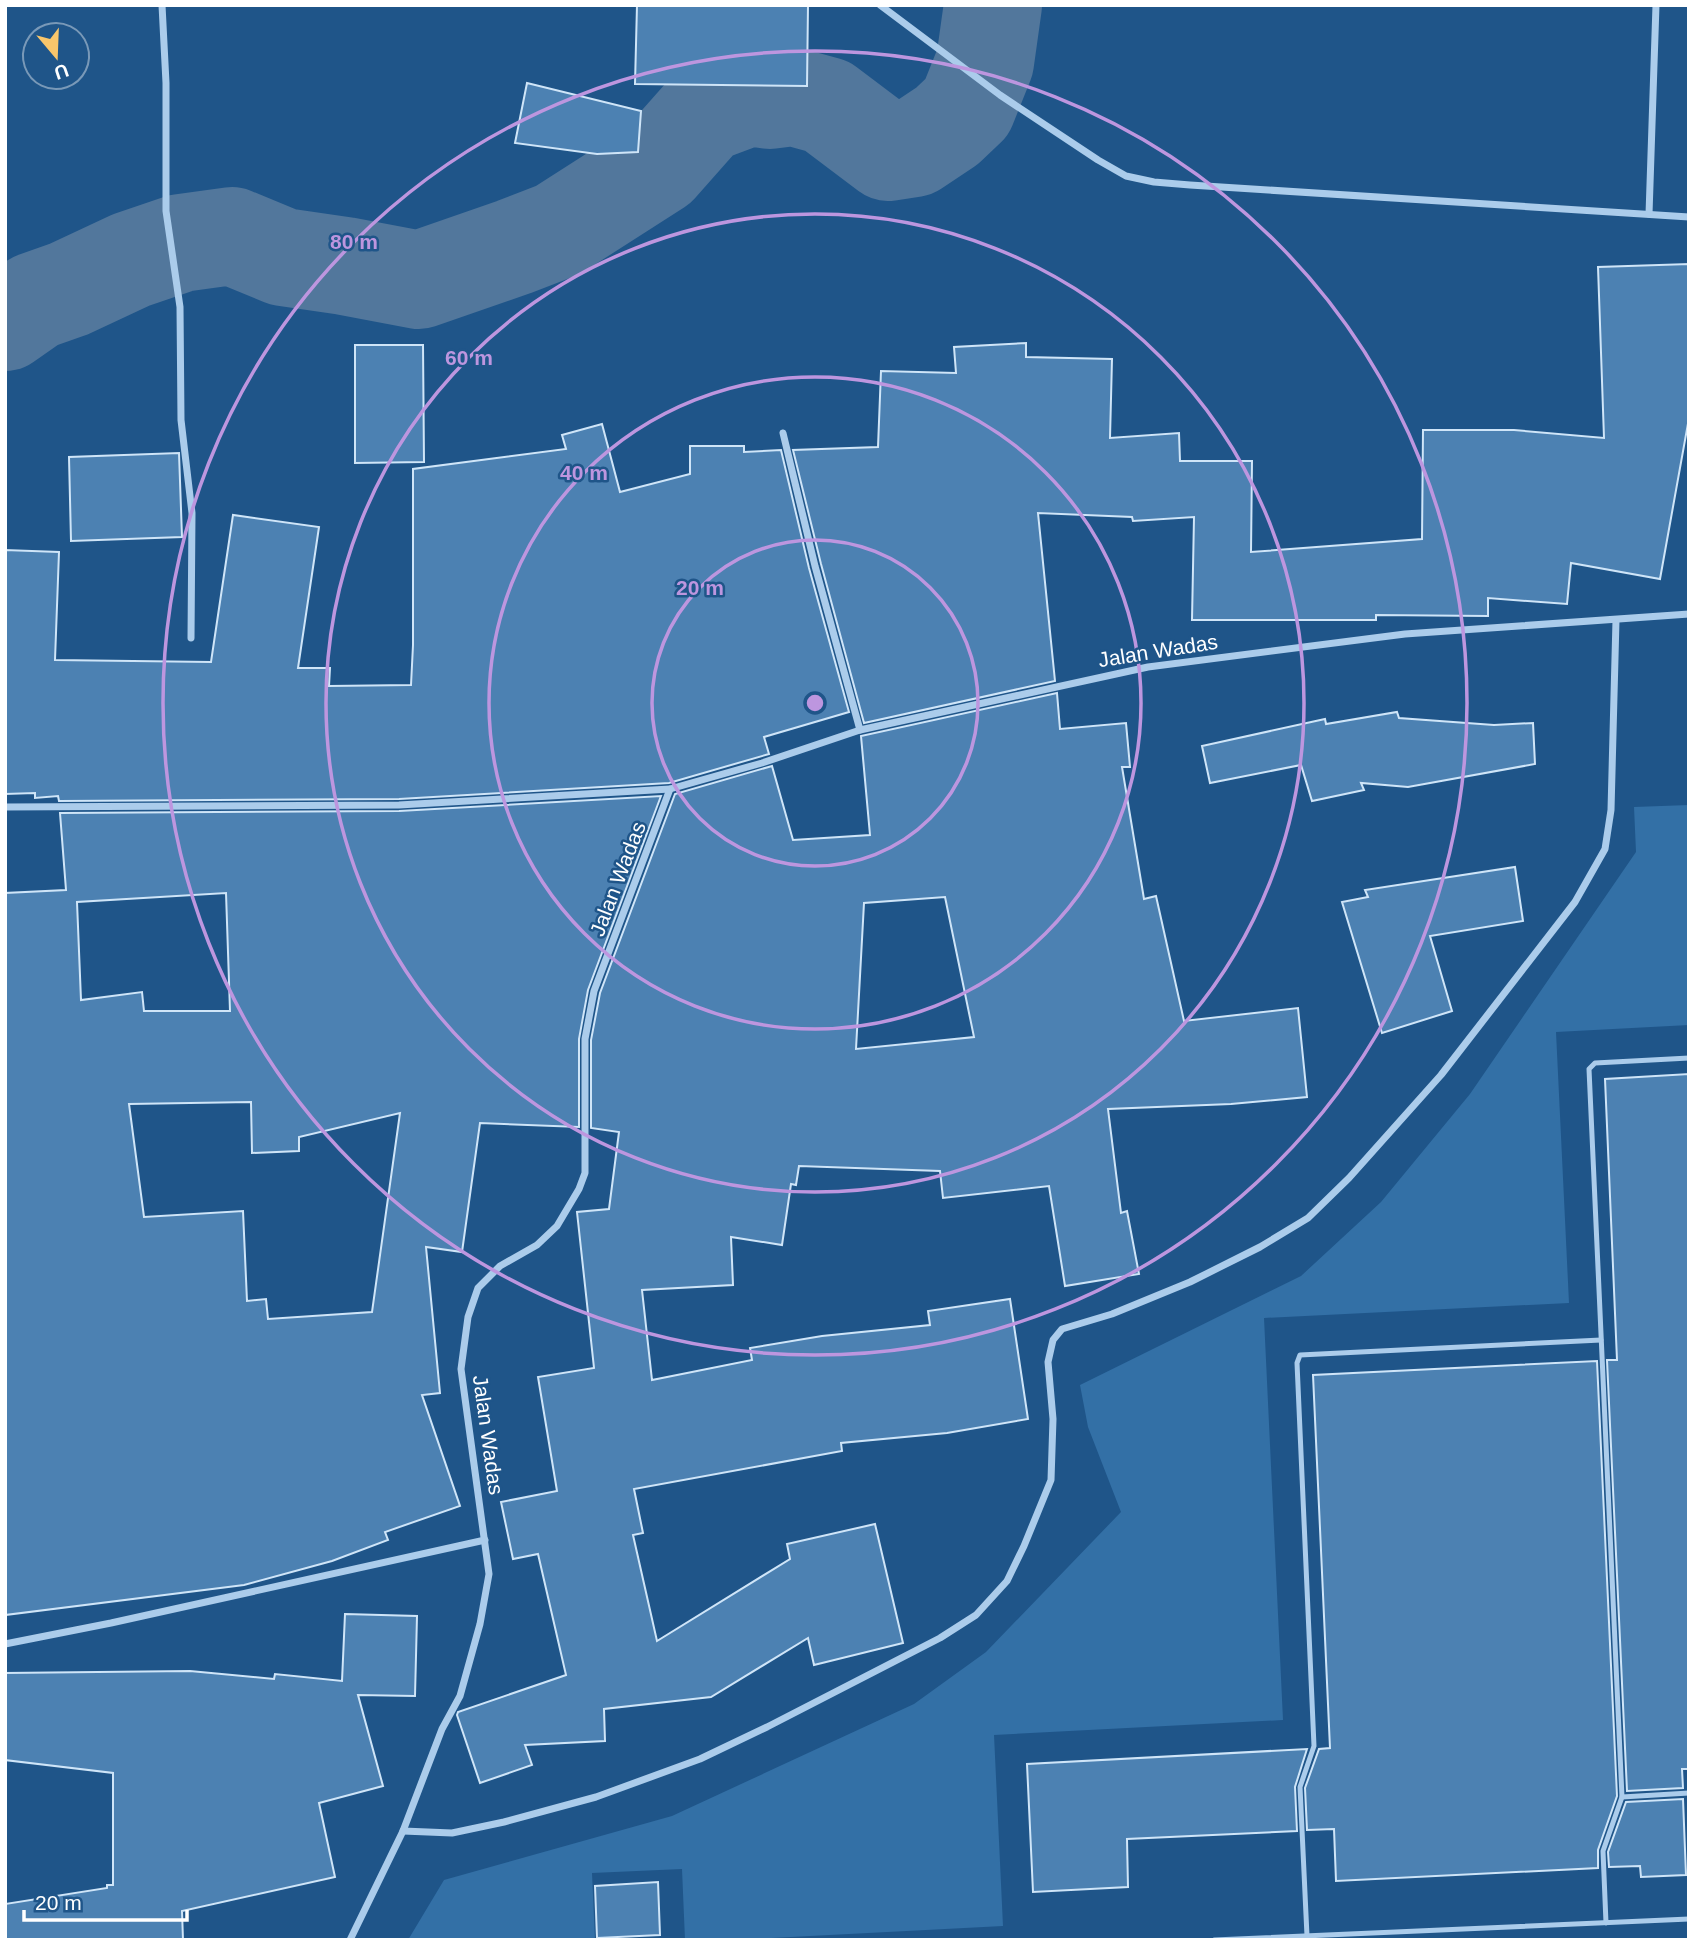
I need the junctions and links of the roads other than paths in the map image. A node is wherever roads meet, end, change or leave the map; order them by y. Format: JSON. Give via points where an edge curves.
{"nodes":[{"id":1,"x":162,"y":5,"type":"edge"},
{"id":2,"x":880,"y":5,"type":"edge"},
{"id":3,"x":1656,"y":5,"type":"edge"},
{"id":4,"x":1649,"y":214,"type":"junction"},
{"id":5,"x":1689,"y":217,"type":"edge"},
{"id":6,"x":783,"y":433,"type":"dead end"},
{"id":7,"x":1689,"y":614,"type":"edge"},
{"id":8,"x":1616,"y":620,"type":"junction"},
{"id":9,"x":191,"y":638,"type":"dead end"},
{"id":10,"x":860,"y":730,"type":"junction"},
{"id":11,"x":670,"y":789,"type":"junction"},
{"id":12,"x":5,"y":807,"type":"edge"},
{"id":13,"x":1689,"y":1058,"type":"edge"},
{"id":14,"x":1601,"y":1340,"type":"junction"},
{"id":15,"x":485,"y":1539,"type":"junction"},
{"id":16,"x":5,"y":1644,"type":"edge"},
{"id":17,"x":1689,"y":1793,"type":"edge"},
{"id":18,"x":1622,"y":1797,"type":"junction"},
{"id":19,"x":403,"y":1831,"type":"junction"},
{"id":20,"x":1689,"y":1919,"type":"edge"},
{"id":21,"x":1606,"y":1923,"type":"junction"},
{"id":22,"x":1307,"y":1936,"type":"junction"},
{"id":23,"x":350,"y":1940,"type":"edge"},
{"id":24,"x":1214,"y":1940,"type":"edge"}],
"edges":[{"from":1,"to":9,"type":"street","via":[[166,211],[180,307],[181,420],[192,513]]},
{"from":2,"to":4,"type":"street","via":[[1000,94],[1126,176],[1154,183]]},
{"from":3,"to":4,"type":"street"},
{"from":4,"to":5,"type":"street"},
{"from":6,"to":10,"type":"street"},
{"from":7,"to":8,"type":"street","name":"Jalan Wadas"},
{"from":8,"to":10,"type":"street","name":"Jalan Wadas","via":[[1405,634],[1148,667]]},
{"from":8,"to":19,"type":"street","via":[[1612,810],[1605,849],[1574,902],[1441,1075],[1308,1218],[1190,1282],[1062,1329],[1048,1362],[1053,1419],[1051,1480],[1007,1581],[976,1615],[940,1638],[700,1759],[596,1797],[504,1822],[452,1833]]},
{"from":10,"to":11,"type":"street","name":"Jalan Wadas"},
{"from":11,"to":12,"type":"street","via":[[399,805]]},
{"from":11,"to":15,"type":"street","name":"Jalan Wadas","via":[[594,991],[585,1039],[584,1174],[579,1189],[557,1226],[537,1245],[500,1266],[478,1288],[468,1317],[461,1369]]},
{"from":13,"to":14,"type":"lane","via":[[1595,1063],[1589,1069]]},
{"from":14,"to":18,"type":"lane"},
{"from":14,"to":22,"type":"lane","via":[[1300,1355],[1314,1746],[1300,1787]]},
{"from":15,"to":16,"type":"street"},
{"from":15,"to":19,"type":"street","name":"Jalan Wadas","via":[[489,1574],[470,1664]]},
{"from":17,"to":18,"type":"lane"},
{"from":18,"to":21,"type":"lane","via":[[1603,1851]]},
{"from":19,"to":23,"type":"street","name":"Jalan Wadas"},
{"from":20,"to":21,"type":"lane"},
{"from":21,"to":22,"type":"lane"},
{"from":22,"to":24,"type":"lane"}]}
